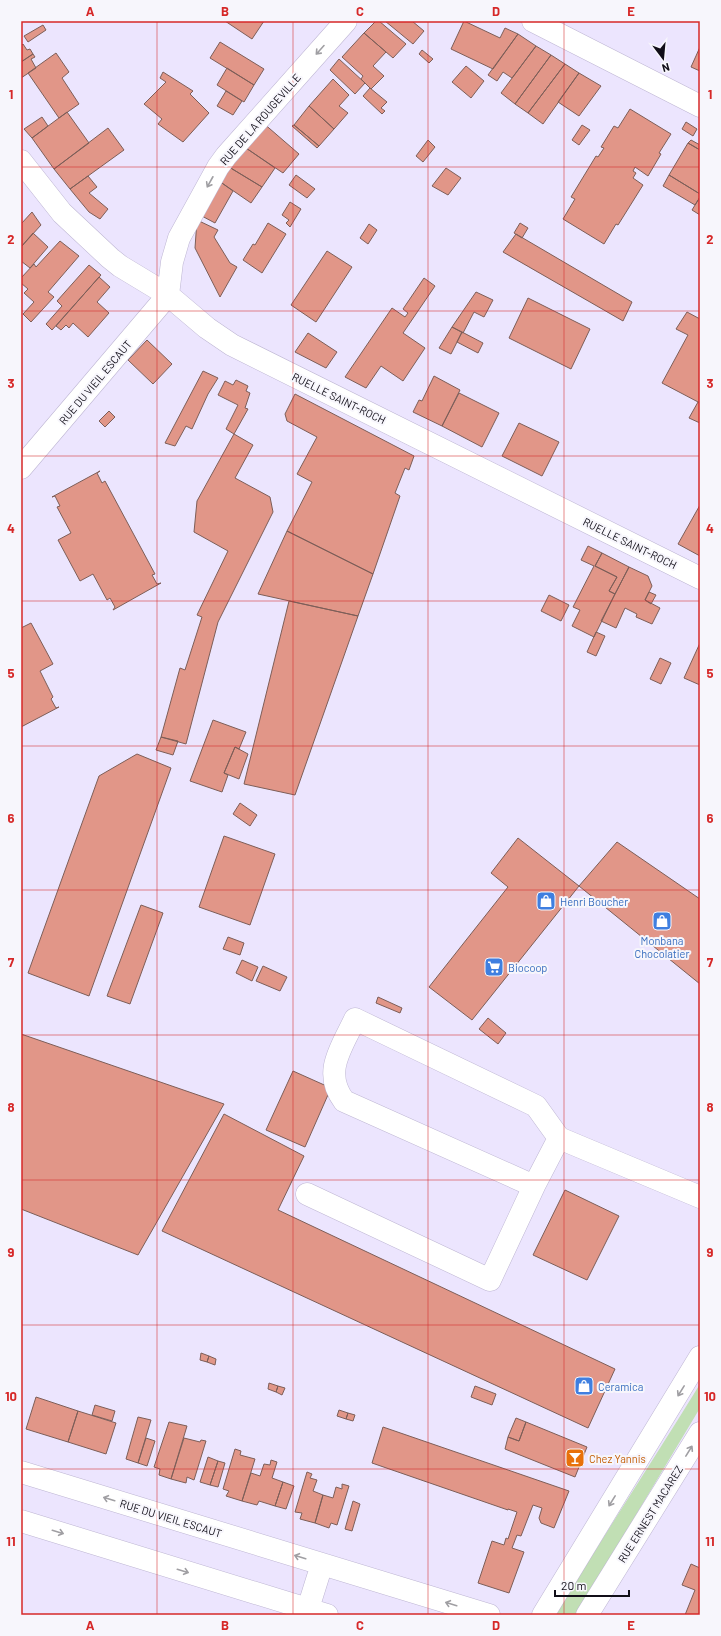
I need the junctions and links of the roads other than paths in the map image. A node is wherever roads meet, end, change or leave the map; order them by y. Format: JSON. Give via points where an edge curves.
{"nodes":[{"id":1,"x":346,"y":21,"type":"edge"},
{"id":2,"x":533,"y":21,"type":"edge"},
{"id":3,"x":558,"y":26,"type":"edge"},
{"id":4,"x":700,"y":106,"type":"edge"},
{"id":5,"x":21,"y":161,"type":"edge"},
{"id":6,"x":168,"y":295,"type":"junction"},
{"id":7,"x":21,"y":468,"type":"edge"},
{"id":8,"x":700,"y":578,"type":"edge"},
{"id":9,"x":559,"y":1138,"type":"junction"},
{"id":10,"x":534,"y":1186,"type":"junction"},
{"id":11,"x":307,"y":1194,"type":"dead end"},
{"id":12,"x":700,"y":1197,"type":"edge"},
{"id":13,"x":700,"y":1357,"type":"edge"},
{"id":14,"x":700,"y":1432,"type":"edge"},
{"id":15,"x":21,"y":1472,"type":"edge"},
{"id":16,"x":21,"y":1521,"type":"edge"},
{"id":17,"x":322,"y":1564,"type":"junction"},
{"id":18,"x":314,"y":1613,"type":"edge"},
{"id":19,"x":488,"y":1615,"type":"edge"},
{"id":20,"x":543,"y":1615,"type":"edge"},
{"id":21,"x":587,"y":1615,"type":"edge"}],
"edges":[{"from":1,"to":6,"type":"street","name":"RUE DE LA ROUGEVILLE","one_way":true,"via":[[235,144],[218,167],[179,238],[172,262]]},
{"from":2,"to":3,"type":"street"},
{"from":3,"to":4,"type":"street"},
{"from":5,"to":6,"type":"street","name":"RUELLE SAINT-ROCH","via":[[50,201],[76,228],[120,266]]},
{"from":6,"to":7,"type":"street","name":"RUE DU VIEIL ESCAUT"},
{"from":6,"to":8,"type":"street","name":"RUELLE SAINT-ROCH","via":[[232,345]]},
{"from":9,"to":10,"type":"street"},
{"from":9,"to":10,"type":"street","via":[[536,1106],[355,1019],[334,1070],[336,1086],[344,1101]]},
{"from":9,"to":12,"type":"street"},
{"from":10,"to":11,"type":"street","via":[[490,1280]]},
{"from":13,"to":20,"type":"street","one_way":true},
{"from":21,"to":14,"type":"street","name":"RUE ERNEST MACAREZ","one_way":true},
{"from":17,"to":15,"type":"street","name":"RUE DU VIEIL ESCAUT","one_way":true},
{"from":16,"to":18,"type":"street","one_way":true},
{"from":17,"to":18,"type":"street"},
{"from":19,"to":17,"type":"street","name":"RUE DU VIEIL ESCAUT","one_way":true}]}
